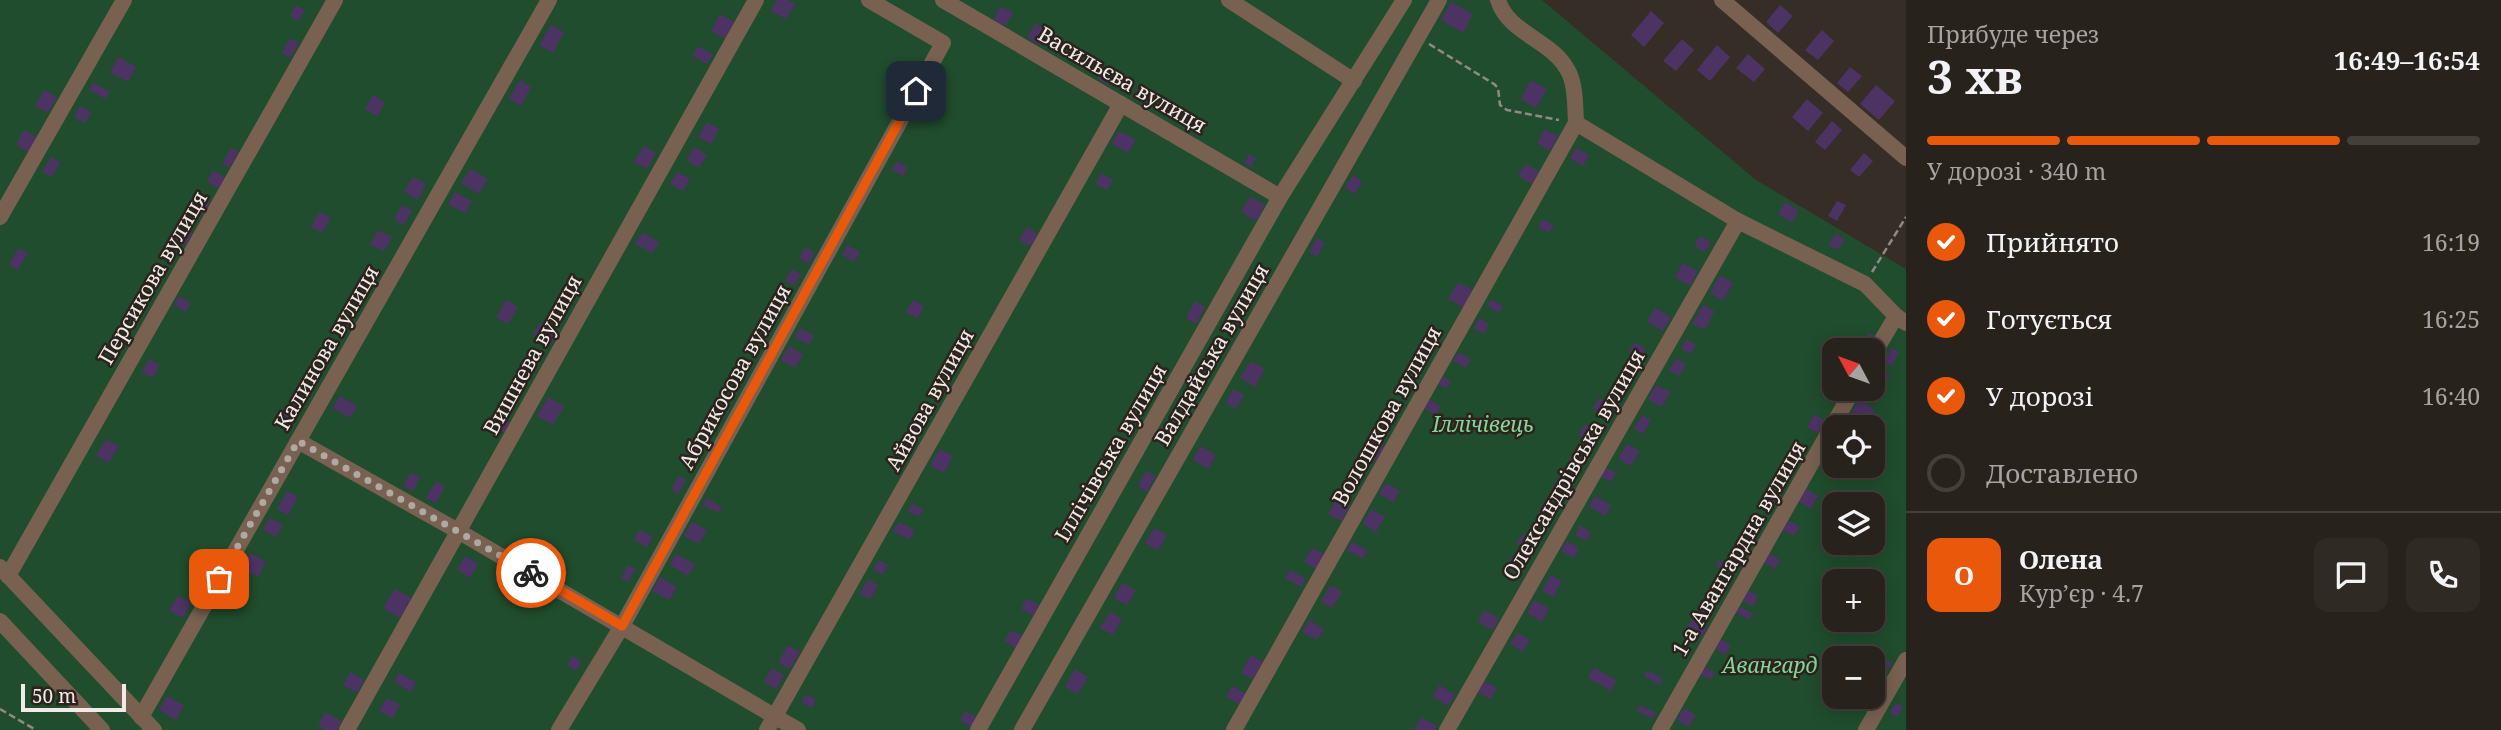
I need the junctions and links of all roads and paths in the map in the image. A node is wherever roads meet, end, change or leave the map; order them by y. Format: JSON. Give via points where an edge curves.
{"nodes":[{"id":1,"x":124,"y":0,"type":"edge"},
{"id":2,"x":335,"y":0,"type":"edge"},
{"id":3,"x":549,"y":0,"type":"edge"},
{"id":4,"x":756,"y":0,"type":"edge"},
{"id":5,"x":869,"y":0,"type":"edge"},
{"id":6,"x":943,"y":0,"type":"edge"},
{"id":7,"x":1229,"y":0,"type":"edge"},
{"id":8,"x":1404,"y":0,"type":"edge"},
{"id":9,"x":1438,"y":0,"type":"edge"},
{"id":10,"x":1498,"y":0,"type":"edge"},
{"id":11,"x":1722,"y":0,"type":"edge"},
{"id":12,"x":1418,"y":37,"type":"junction"},
{"id":13,"x":1354,"y":81,"type":"junction"},
{"id":14,"x":1121,"y":104,"type":"junction"},
{"id":15,"x":1576,"y":123,"type":"junction"},
{"id":16,"x":1906,"y":158,"type":"edge"},
{"id":17,"x":1280,"y":197,"type":"junction"},
{"id":18,"x":0,"y":217,"type":"edge"},
{"id":19,"x":1906,"y":217,"type":"edge"},
{"id":20,"x":1738,"y":221,"type":"junction"},
{"id":21,"x":1866,"y":284,"type":"junction"},
{"id":22,"x":1901,"y":319,"type":"edge"},
{"id":23,"x":1885,"y":340,"type":"edge"},
{"id":24,"x":1847,"y":401,"type":"edge"},
{"id":25,"x":298,"y":441,"type":"junction"},
{"id":26,"x":458,"y":531,"type":"junction"},
{"id":27,"x":4,"y":572,"type":"edge"},
{"id":28,"x":0,"y":621,"type":"edge"},
{"id":29,"x":622,"y":626,"type":"junction"},
{"id":30,"x":1906,"y":660,"type":"edge"},
{"id":31,"x":0,"y":709,"type":"edge"},
{"id":32,"x":141,"y":717,"type":"junction"},
{"id":33,"x":771,"y":723,"type":"edge"},
{"id":34,"x":36,"y":730,"type":"edge"},
{"id":35,"x":102,"y":730,"type":"edge"},
{"id":36,"x":154,"y":730,"type":"edge"},
{"id":37,"x":347,"y":730,"type":"edge"},
{"id":38,"x":559,"y":730,"type":"edge"},
{"id":39,"x":798,"y":730,"type":"edge"},
{"id":40,"x":978,"y":730,"type":"edge"},
{"id":41,"x":1023,"y":730,"type":"edge"},
{"id":42,"x":1234,"y":730,"type":"edge"},
{"id":43,"x":1447,"y":730,"type":"edge"},
{"id":44,"x":1660,"y":730,"type":"edge"},
{"id":45,"x":1866,"y":730,"type":"edge"}],
"edges":[{"from":1,"to":18,"type":"street"},
{"from":2,"to":27,"type":"street","name":"Персикова вулиця"},
{"from":3,"to":25,"type":"street","name":"Калинова вулиця"},
{"from":4,"to":26,"type":"street","name":"Вишнева вулиця"},
{"from":5,"to":29,"type":"street","name":"Абрикосова вулиця","via":[[943,43]]},
{"from":6,"to":14,"type":"street","name":"Васильєва вулиця"},
{"from":7,"to":13,"type":"street"},
{"from":8,"to":13,"type":"street","name":"Іллічівська вулиця"},
{"from":9,"to":12,"type":"street","name":"Валдайська вулиця"},
{"from":10,"to":15,"type":"street","via":[[1508,19],[1558,57],[1569,71]]},
{"from":11,"to":16,"type":"street"},
{"from":12,"to":15,"type":"path","via":[[1494,83],[1500,105],[1507,110]]},
{"from":12,"to":41,"type":"street","name":"Валдайська вулиця"},
{"from":13,"to":17,"type":"street","name":"Іллічівська вулиця"},
{"from":14,"to":17,"type":"street","name":"Васильєва вулиця"},
{"from":14,"to":33,"type":"street","name":"Айвова вулиця"},
{"from":15,"to":20,"type":"street"},
{"from":15,"to":42,"type":"street","name":"Волошкова вулиця"},
{"from":17,"to":40,"type":"street","name":"Іллічівська вулиця"},
{"from":19,"to":21,"type":"path"},
{"from":20,"to":21,"type":"street"},
{"from":20,"to":43,"type":"street","name":"Олександрівська вулиця"},
{"from":21,"to":22,"type":"street"},
{"from":22,"to":23,"type":"street"},
{"from":24,"to":44,"type":"street","name":"1-а Авангардна вулиця"},
{"from":25,"to":26,"type":"street"},
{"from":25,"to":32,"type":"street","name":"Калинова вулиця"},
{"from":26,"to":29,"type":"street"},
{"from":26,"to":37,"type":"street","name":"Вишнева вулиця"},
{"from":27,"to":32,"type":"street"},
{"from":28,"to":35,"type":"street"},
{"from":29,"to":33,"type":"street"},
{"from":29,"to":38,"type":"street","name":"Абрикосова вулиця"},
{"from":30,"to":45,"type":"street"},
{"from":31,"to":34,"type":"path"},
{"from":32,"to":36,"type":"street"},
{"from":33,"to":39,"type":"street"}]}
